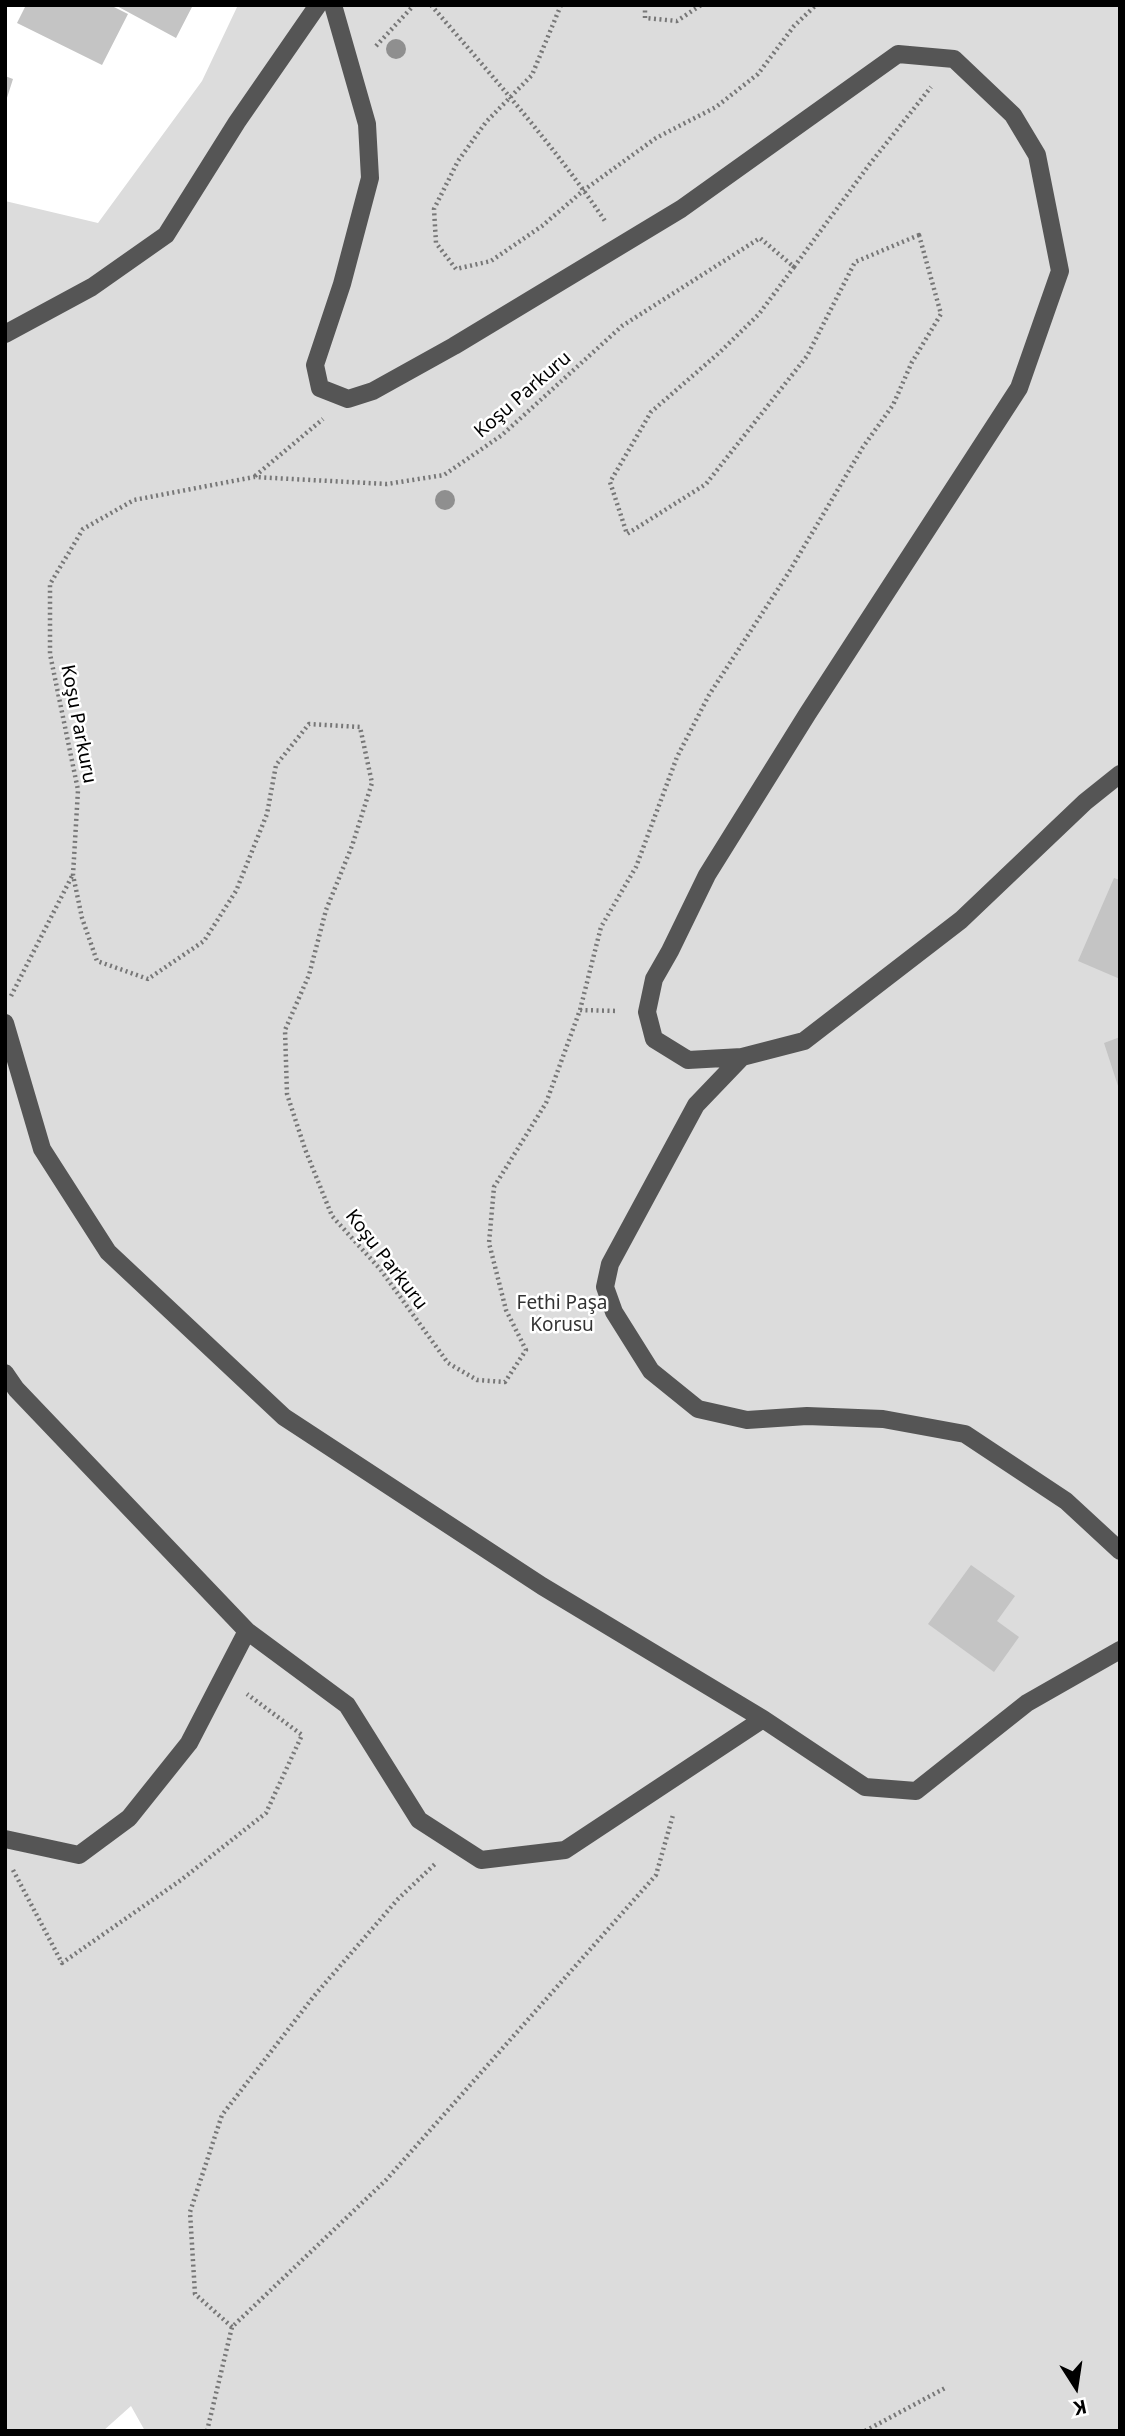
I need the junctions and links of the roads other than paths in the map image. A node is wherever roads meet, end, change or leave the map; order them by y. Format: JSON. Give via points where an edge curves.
{"nodes":[{"id":1,"x":318,"y":5,"type":"edge"},
{"id":2,"x":333,"y":5,"type":"edge"},
{"id":3,"x":5,"y":334,"type":"edge"},
{"id":4,"x":1120,"y":774,"type":"edge"},
{"id":5,"x":5,"y":1023,"type":"edge"},
{"id":6,"x":742,"y":1057,"type":"junction"},
{"id":7,"x":5,"y":1373,"type":"edge"},
{"id":8,"x":11,"y":1388,"type":"edge"},
{"id":9,"x":1120,"y":1551,"type":"edge"},
{"id":10,"x":247,"y":1631,"type":"junction"},
{"id":11,"x":1120,"y":1650,"type":"edge"},
{"id":12,"x":763,"y":1719,"type":"junction"},
{"id":13,"x":5,"y":1839,"type":"edge"}],
"edges":[{"from":1,"to":3,"type":"lane","via":[[166,235],[92,287]]},
{"from":2,"to":6,"type":"lane","via":[[367,124],[370,178],[315,365],[320,388],[348,399],[396,378],[681,209],[898,54],[954,59],[1013,115],[1037,155],[1060,271],[1018,388],[708,875],[654,979],[647,1012],[654,1039],[688,1060]]},
{"from":4,"to":6,"type":"lane","via":[[961,920],[826,1025],[804,1041]]},
{"from":5,"to":12,"type":"lane","via":[[42,1149],[108,1252],[284,1417],[542,1586]]},
{"from":6,"to":9,"type":"lane","via":[[696,1105],[610,1264],[605,1287],[609,1300],[651,1371],[698,1409],[747,1420],[807,1416],[883,1419],[965,1434],[1066,1501]]},
{"from":7,"to":8,"type":"lane"},
{"from":8,"to":10,"type":"lane"},
{"from":10,"to":12,"type":"lane","via":[[346,1704],[419,1820],[481,1860],[565,1850]]},
{"from":10,"to":13,"type":"lane","via":[[189,1743],[129,1818],[79,1855]]},
{"from":11,"to":12,"type":"lane","via":[[1027,1703],[916,1791],[865,1787]]}]}
